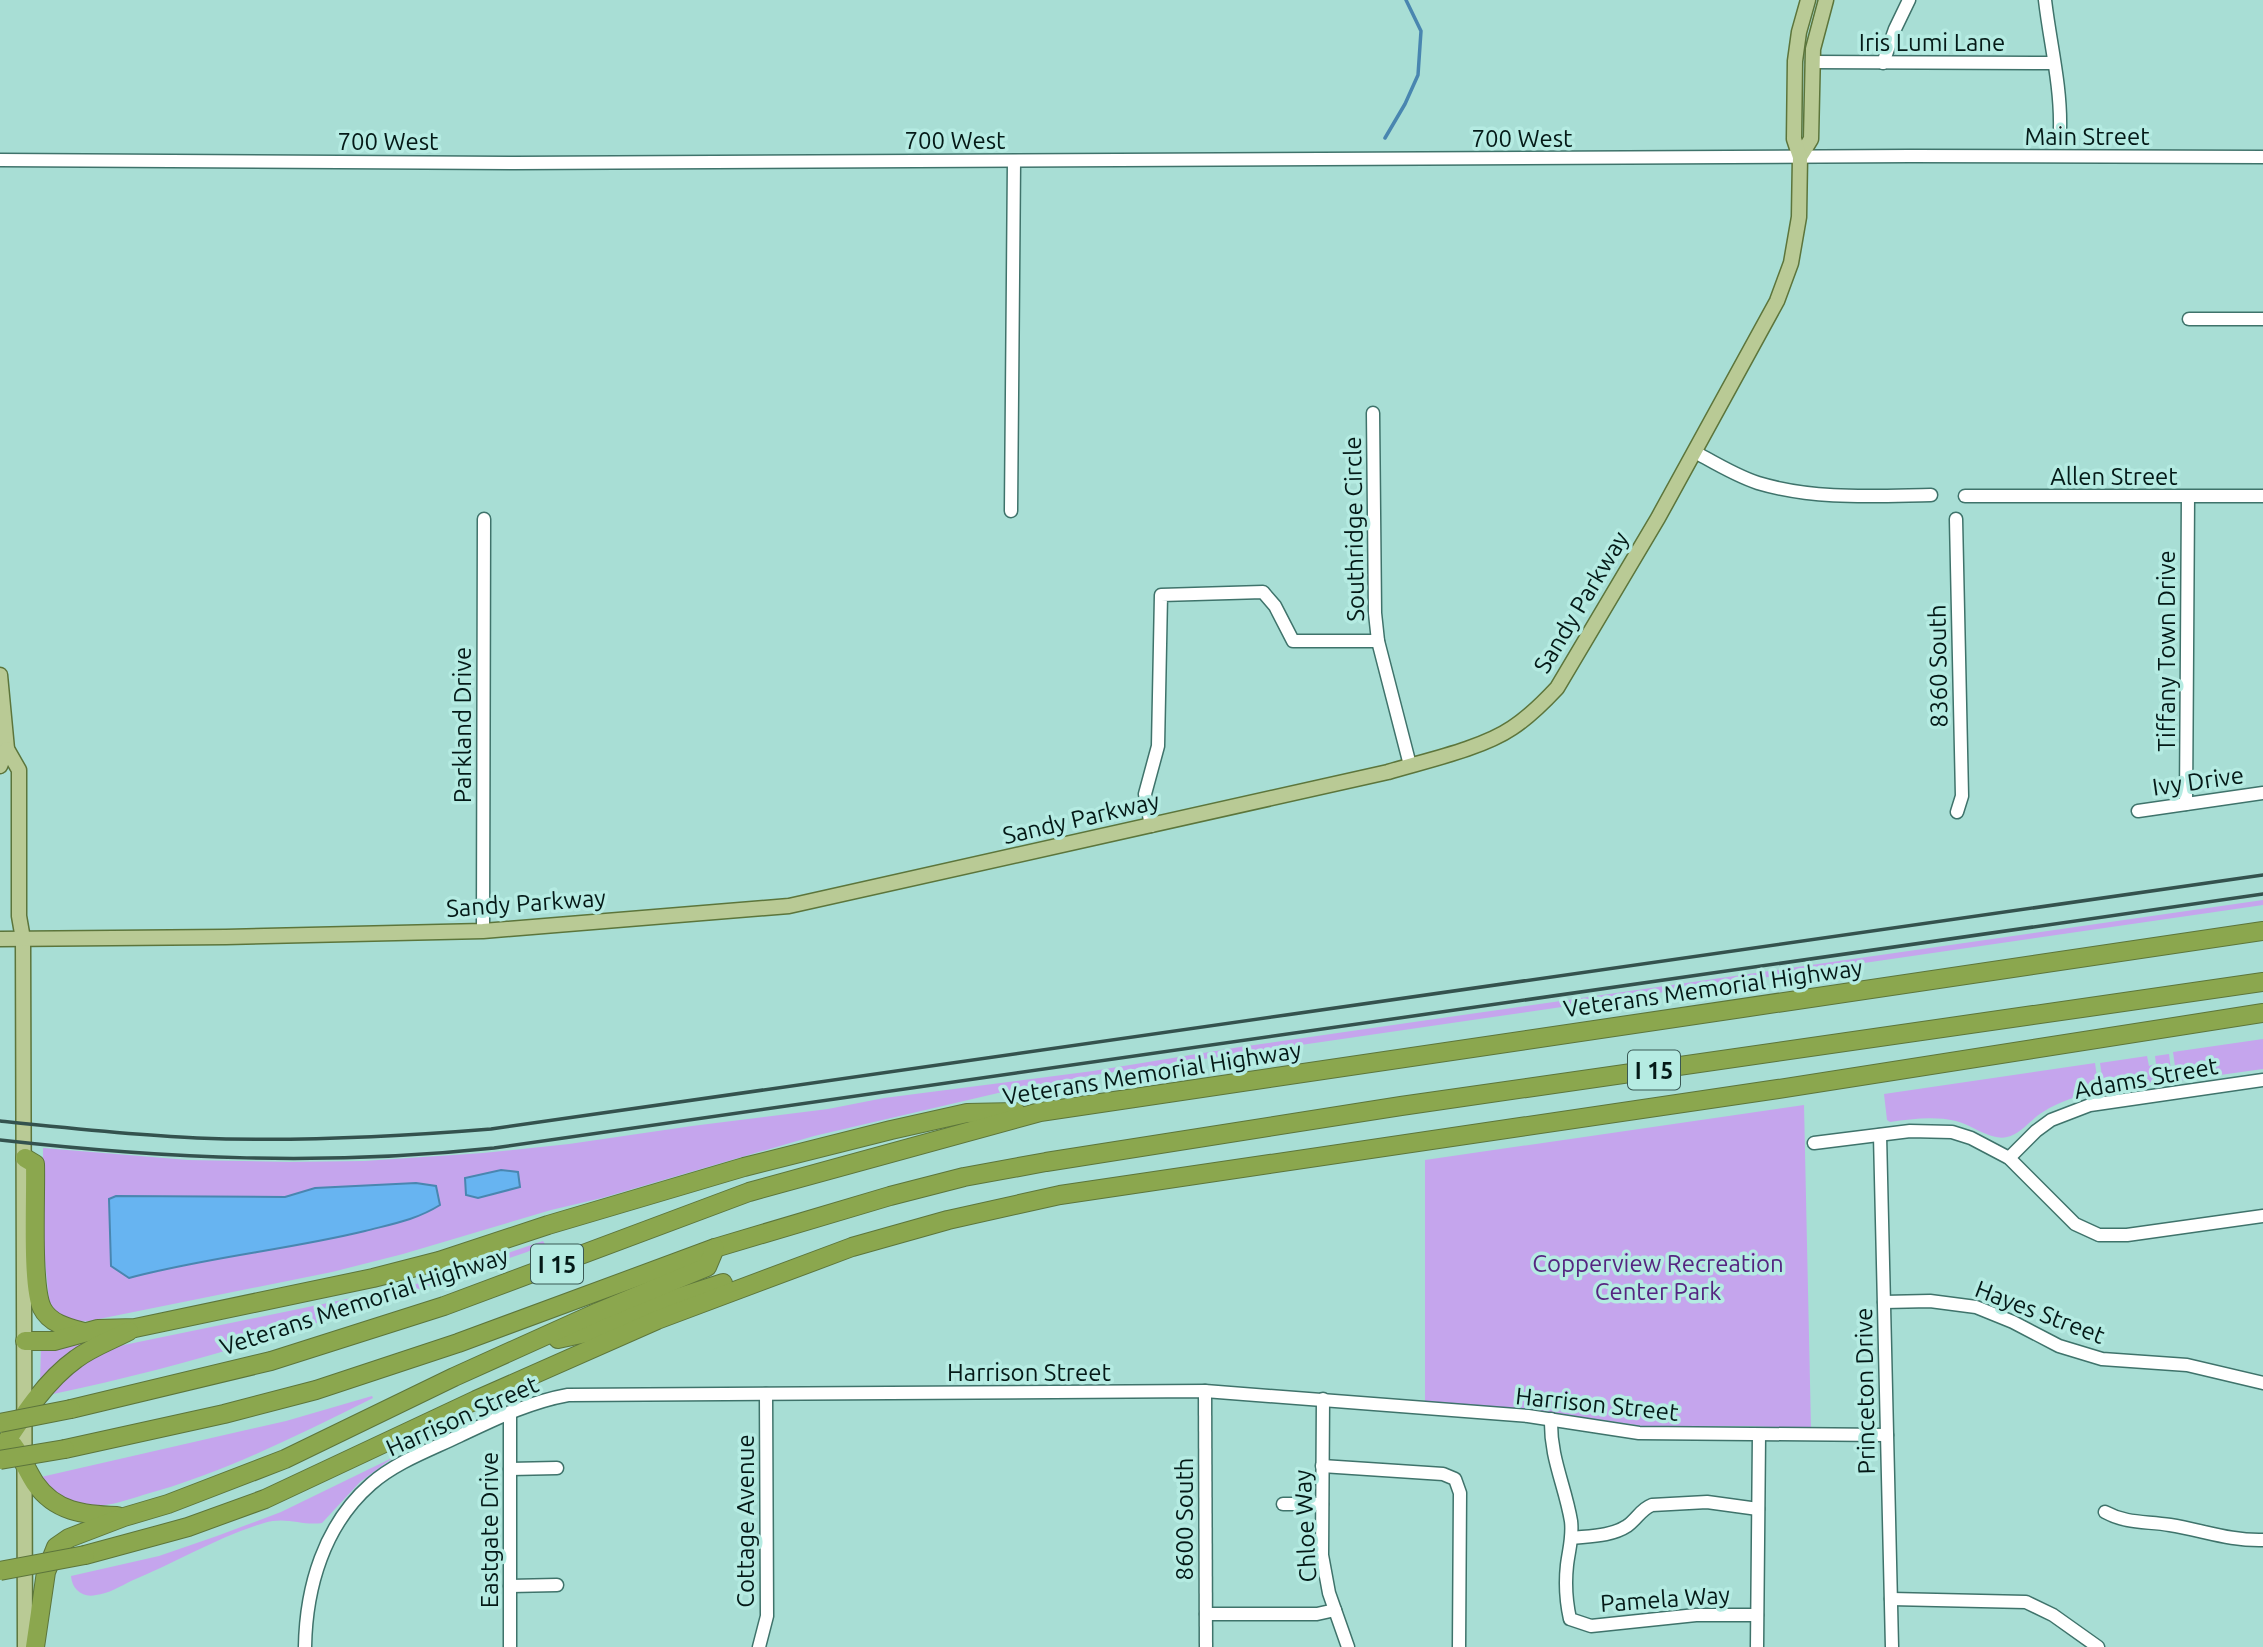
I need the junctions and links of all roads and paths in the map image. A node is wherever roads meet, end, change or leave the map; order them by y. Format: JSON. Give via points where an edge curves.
{"nodes":[{"id":1,"x":1808,"y":0,"type":"edge"},
{"id":2,"x":1826,"y":0,"type":"edge"},
{"id":3,"x":1909,"y":0,"type":"edge"},
{"id":4,"x":2045,"y":0,"type":"edge"},
{"id":5,"x":1812,"y":62,"type":"junction"},
{"id":6,"x":2053,"y":62,"type":"junction"},
{"id":7,"x":1883,"y":63,"type":"junction"},
{"id":8,"x":2060,"y":128,"type":"dead end"},
{"id":9,"x":1910,"y":156,"type":"joint"},
{"id":10,"x":1800,"y":157,"type":"junction"},
{"id":11,"x":2263,"y":157,"type":"edge"},
{"id":12,"x":0,"y":160,"type":"edge"},
{"id":13,"x":1013,"y":161,"type":"junction"},
{"id":14,"x":2189,"y":319,"type":"dead end"},
{"id":15,"x":2263,"y":319,"type":"edge"},
{"id":16,"x":1373,"y":413,"type":"dead end"},
{"id":17,"x":1695,"y":452,"type":"junction"},
{"id":18,"x":1931,"y":495,"type":"dead end"},
{"id":19,"x":1965,"y":496,"type":"dead end"},
{"id":20,"x":2263,"y":496,"type":"edge"},
{"id":21,"x":2188,"y":497,"type":"junction"},
{"id":22,"x":1011,"y":511,"type":"dead end"},
{"id":23,"x":484,"y":519,"type":"dead end"},
{"id":24,"x":1956,"y":519,"type":"dead end"},
{"id":25,"x":1378,"y":641,"type":"junction"},
{"id":26,"x":0,"y":674,"type":"edge"},
{"id":27,"x":7,"y":749,"type":"junction"},
{"id":28,"x":1410,"y":765,"type":"junction"},
{"id":29,"x":0,"y":766,"type":"edge"},
{"id":30,"x":2263,"y":793,"type":"edge"},
{"id":31,"x":2186,"y":804,"type":"junction"},
{"id":32,"x":2138,"y":811,"type":"dead end"},
{"id":33,"x":1957,"y":813,"type":"dead end"},
{"id":34,"x":1152,"y":826,"type":"junction"},
{"id":35,"x":483,"y":931,"type":"junction"},
{"id":36,"x":2263,"y":931,"type":"edge"},
{"id":37,"x":0,"y":939,"type":"edge"},
{"id":38,"x":23,"y":939,"type":"junction"},
{"id":39,"x":2263,"y":982,"type":"edge"},
{"id":40,"x":2263,"y":1013,"type":"edge"},
{"id":41,"x":2263,"y":1080,"type":"edge"},
{"id":42,"x":1041,"y":1112,"type":"junction"},
{"id":43,"x":1880,"y":1135,"type":"junction"},
{"id":44,"x":1814,"y":1143,"type":"dead end"},
{"id":45,"x":25,"y":1158,"type":"junction"},
{"id":46,"x":2009,"y":1158,"type":"junction"},
{"id":47,"x":2263,"y":1216,"type":"edge"},
{"id":48,"x":898,"y":1234,"type":"junction"},
{"id":49,"x":715,"y":1248,"type":"junction"},
{"id":50,"x":1884,"y":1302,"type":"junction"},
{"id":51,"x":135,"y":1328,"type":"junction"},
{"id":52,"x":84,"y":1332,"type":"junction"},
{"id":53,"x":24,"y":1341,"type":"junction"},
{"id":54,"x":517,"y":1349,"type":"junction"},
{"id":55,"x":2263,"y":1383,"type":"edge"},
{"id":56,"x":1205,"y":1391,"type":"junction"},
{"id":57,"x":766,"y":1394,"type":"junction"},
{"id":58,"x":1323,"y":1399,"type":"junction"},
{"id":59,"x":510,"y":1412,"type":"junction"},
{"id":60,"x":25,"y":1415,"type":"junction"},
{"id":61,"x":1551,"y":1419,"type":"junction"},
{"id":62,"x":2,"y":1434,"type":"edge"},
{"id":63,"x":1759,"y":1435,"type":"junction"},
{"id":64,"x":1886,"y":1436,"type":"junction"},
{"id":65,"x":0,"y":1460,"type":"edge"},
{"id":66,"x":25,"y":1462,"type":"junction"},
{"id":67,"x":1322,"y":1466,"type":"junction"},
{"id":68,"x":557,"y":1468,"type":"dead end"},
{"id":69,"x":510,"y":1469,"type":"junction"},
{"id":70,"x":1283,"y":1504,"type":"dead end"},
{"id":71,"x":1322,"y":1504,"type":"junction"},
{"id":72,"x":1758,"y":1509,"type":"junction"},
{"id":73,"x":2105,"y":1512,"type":"dead end"},
{"id":74,"x":124,"y":1517,"type":"junction"},
{"id":75,"x":1572,"y":1538,"type":"junction"},
{"id":76,"x":2263,"y":1541,"type":"edge"},
{"id":77,"x":0,"y":1571,"type":"edge"},
{"id":78,"x":510,"y":1586,"type":"junction"},
{"id":79,"x":557,"y":1586,"type":"dead end"},
{"id":80,"x":1891,"y":1599,"type":"junction"},
{"id":81,"x":1335,"y":1610,"type":"junction"},
{"id":82,"x":1206,"y":1614,"type":"junction"},
{"id":83,"x":1757,"y":1615,"type":"junction"},
{"id":84,"x":25,"y":1647,"type":"edge"},
{"id":85,"x":35,"y":1647,"type":"edge"},
{"id":86,"x":305,"y":1647,"type":"edge"},
{"id":87,"x":510,"y":1647,"type":"edge"},
{"id":88,"x":759,"y":1647,"type":"edge"},
{"id":89,"x":1206,"y":1647,"type":"edge"},
{"id":90,"x":1348,"y":1647,"type":"edge"},
{"id":91,"x":1459,"y":1647,"type":"edge"},
{"id":92,"x":1757,"y":1647,"type":"edge"},
{"id":93,"x":1892,"y":1647,"type":"edge"},
{"id":94,"x":2098,"y":1647,"type":"edge"}],
"edges":[{"from":1,"to":10,"type":"main road","via":[[1795,61],[1794,139]]},
{"from":2,"to":5,"type":"main road"},
{"from":3,"to":7,"type":"street"},
{"from":4,"to":6,"type":"street"},
{"from":5,"to":7,"type":"street","name":"Iris Lumi Lane"},
{"from":5,"to":10,"type":"main road","via":[[1811,139]]},
{"from":6,"to":7,"type":"street","name":"Iris Lumi Lane"},
{"from":6,"to":8,"type":"street","via":[[2060,90]]},
{"from":9,"to":10,"type":"street","name":"700 West"},
{"from":9,"to":11,"type":"street","name":"Main Street"},
{"from":10,"to":13,"type":"street","name":"700 West"},
{"from":10,"to":17,"type":"main road","name":"Sandy Parkway","via":[[1799,218],[1791,263],[1777,301]]},
{"from":12,"to":13,"type":"street","name":"700 West"},
{"from":13,"to":22,"type":"street"},
{"from":14,"to":15,"type":"street"},
{"from":16,"to":25,"type":"street","name":"Southridge Circle","via":[[1373,581]]},
{"from":17,"to":18,"type":"street","via":[[1756,482],[1800,492]]},
{"from":17,"to":28,"type":"main road","name":"Sandy Parkway","via":[[1557,688],[1511,729]]},
{"from":19,"to":21,"type":"street","name":"Allen Street"},
{"from":20,"to":21,"type":"street","name":"Allen Street"},
{"from":21,"to":31,"type":"street","name":"Tiffany Town Drive"},
{"from":23,"to":35,"type":"street","name":"Parkland Drive"},
{"from":24,"to":33,"type":"street","name":"8360 South","via":[[1962,796]]},
{"from":25,"to":28,"type":"street","name":"Southridge Circle"},
{"from":25,"to":34,"type":"street","via":[[1293,641],[1263,592],[1161,594],[1158,746],[1145,794]]},
{"from":26,"to":27,"type":"main road"},
{"from":27,"to":29,"type":"main road"},
{"from":27,"to":38,"type":"main road","via":[[19,770]]},
{"from":28,"to":34,"type":"main road","name":"Sandy Parkway"},
{"from":30,"to":31,"type":"street","name":"Ivy Drive"},
{"from":31,"to":32,"type":"street","name":"Ivy Drive"},
{"from":34,"to":35,"type":"main road","name":"Sandy Parkway","via":[[789,906]]},
{"from":35,"to":38,"type":"main road","name":"Sandy Parkway"},
{"from":36,"to":42,"type":"highway","name":"Veterans Memorial Highway","number":"I 15"},
{"from":37,"to":38,"type":"main road","name":"Sandy Parkway"},
{"from":38,"to":45,"type":"main road"},
{"from":39,"to":49,"type":"highway","number":"I 15","via":[[1046,1162],[890,1196]]},
{"from":40,"to":48,"type":"highway","via":[[1778,1090],[1060,1195]]},
{"from":41,"to":46,"type":"street","name":"Adams Street","via":[[2090,1105],[2052,1120]]},
{"from":42,"to":51,"type":"highway","via":[[967,1112],[891,1130],[744,1167],[426,1265]]},
{"from":42,"to":62,"type":"highway","name":"Veterans Memorial Highway","number":"I 15","bridge":true,"via":[[749,1192],[444,1306],[271,1361],[71,1409]]},
{"from":43,"to":44,"type":"street"},
{"from":43,"to":46,"type":"street","via":[[1952,1132]]},
{"from":43,"to":50,"type":"street","name":"Princeton Drive"},
{"from":45,"to":52,"type":"highway","via":[[36,1164],[37,1278],[43,1308],[55,1322]]},
{"from":45,"to":53,"type":"main road"},
{"from":46,"to":47,"type":"street","via":[[2075,1224],[2099,1235]]},
{"from":48,"to":54,"type":"highway","via":[[870,1235],[643,1309],[586,1333]]},
{"from":48,"to":77,"type":"highway","bridge":true,"via":[[657,1320],[265,1499],[188,1527],[85,1555]]},
{"from":49,"to":54,"type":"highway","via":[[707,1267]]},
{"from":49,"to":65,"type":"highway","number":"I 15","bridge":true,"via":[[316,1390],[211,1418]]},
{"from":50,"to":55,"type":"street","name":"Hayes Street","via":[[1976,1307],[2059,1346],[2102,1359],[2187,1365]]},
{"from":50,"to":64,"type":"street","name":"Princeton Drive"},
{"from":51,"to":52,"type":"highway"},
{"from":51,"to":60,"type":"highway","via":[[76,1359]]},
{"from":52,"to":53,"type":"highway","via":[[54,1341]]},
{"from":53,"to":60,"type":"main road"},
{"from":54,"to":74,"type":"highway","via":[[285,1459]]},
{"from":56,"to":57,"type":"street","name":"Harrison Street"},
{"from":56,"to":58,"type":"street","name":"Harrison Street"},
{"from":56,"to":82,"type":"street","name":"8600 South"},
{"from":57,"to":59,"type":"street","name":"Harrison Street","via":[[568,1395]]},
{"from":57,"to":88,"type":"street","name":"Cottage Avenue","via":[[767,1616]]},
{"from":58,"to":61,"type":"street","name":"Harrison Street"},
{"from":58,"to":67,"type":"street","name":"Chloe Way"},
{"from":59,"to":69,"type":"street","name":"Eastgate Drive"},
{"from":59,"to":86,"type":"street","name":"Harrison Street","via":[[391,1469],[354,1502],[332,1533],[315,1574]]},
{"from":60,"to":62,"type":"highway"},
{"from":60,"to":66,"type":"main road"},
{"from":61,"to":63,"type":"street","name":"Harrison Street","via":[[1639,1433]]},
{"from":61,"to":75,"type":"street","name":"Pamela Way","via":[[1551,1448]]},
{"from":62,"to":66,"type":"highway"},
{"from":63,"to":64,"type":"street","name":"Harrison Street"},
{"from":63,"to":72,"type":"street"},
{"from":64,"to":80,"type":"street","name":"Princeton Drive"},
{"from":66,"to":74,"type":"highway","via":[[42,1492],[68,1511]]},
{"from":66,"to":84,"type":"main road"},
{"from":67,"to":71,"type":"street","name":"Chloe Way"},
{"from":67,"to":91,"type":"street","via":[[1443,1474],[1455,1479],[1460,1493]]},
{"from":68,"to":69,"type":"street"},
{"from":69,"to":78,"type":"street","name":"Eastgate Drive"},
{"from":70,"to":71,"type":"street"},
{"from":71,"to":81,"type":"street","name":"Chloe Way","via":[[1324,1565]]},
{"from":72,"to":75,"type":"street","via":[[1707,1502],[1652,1505],[1625,1528]]},
{"from":72,"to":83,"type":"street"},
{"from":73,"to":76,"type":"street","via":[[2133,1523]]},
{"from":74,"to":85,"type":"highway","via":[[56,1547],[46,1572]]},
{"from":75,"to":83,"type":"street","name":"Pamela Way","via":[[1565,1594],[1570,1619],[1580,1624]]},
{"from":78,"to":79,"type":"street"},
{"from":78,"to":87,"type":"street","name":"Eastgate Drive"},
{"from":80,"to":93,"type":"street","name":"Princeton Drive"},
{"from":80,"to":94,"type":"street","via":[[2026,1602]]},
{"from":81,"to":82,"type":"street"},
{"from":81,"to":90,"type":"street","name":"Chloe Way"},
{"from":82,"to":89,"type":"street","name":"8600 South"},
{"from":83,"to":92,"type":"street"}]}
